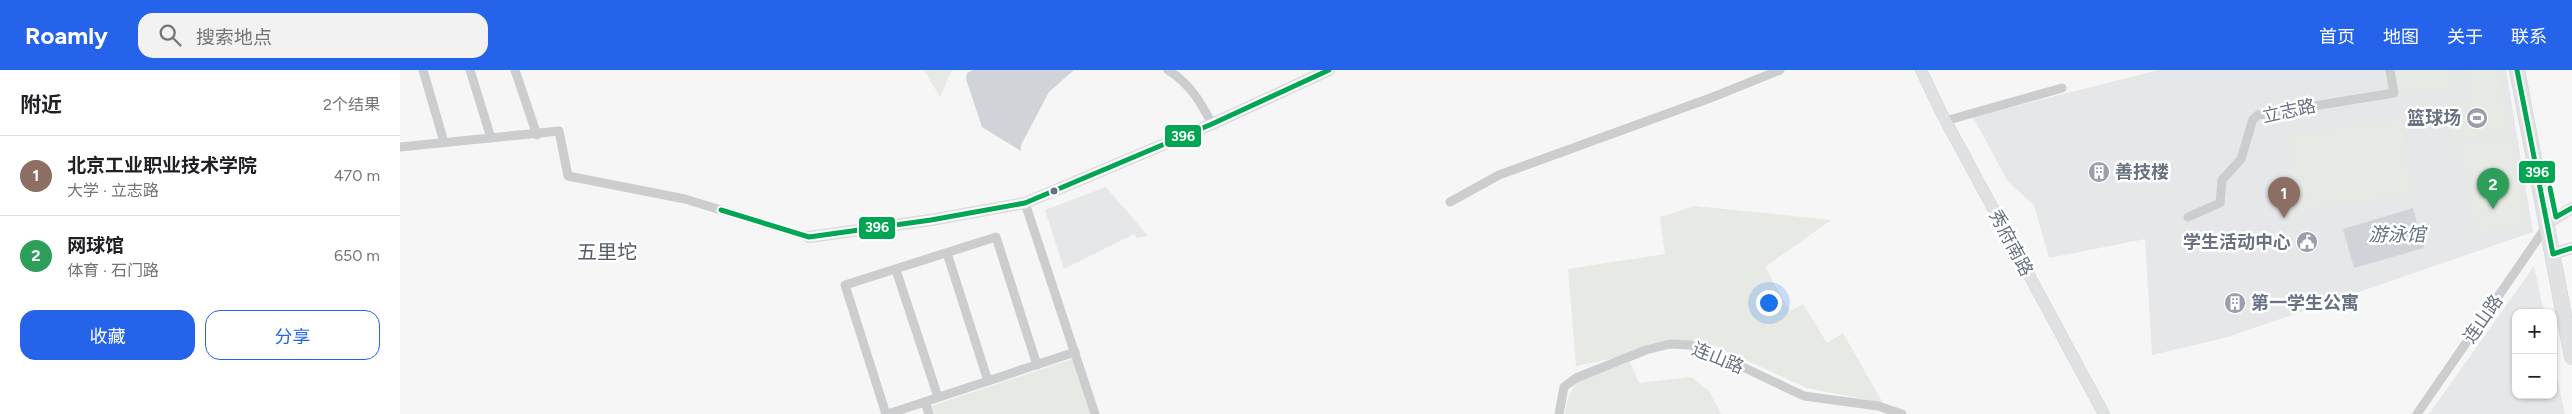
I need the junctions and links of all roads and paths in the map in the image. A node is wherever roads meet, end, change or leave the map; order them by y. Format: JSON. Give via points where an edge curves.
{"nodes":[{"id":1,"x":423,"y":70,"type":"edge"},
{"id":2,"x":470,"y":70,"type":"edge"},
{"id":3,"x":515,"y":70,"type":"edge"},
{"id":4,"x":1168,"y":70,"type":"edge"},
{"id":5,"x":1329,"y":70,"type":"edge"},
{"id":6,"x":1780,"y":70,"type":"edge"},
{"id":7,"x":1921,"y":70,"type":"edge"},
{"id":8,"x":2390,"y":70,"type":"edge"},
{"id":9,"x":2517,"y":70,"type":"edge"},
{"id":10,"x":2527,"y":70,"type":"edge"},
{"id":11,"x":2062,"y":88,"type":"dead end"},
{"id":12,"x":1946,"y":120,"type":"junction"},
{"id":13,"x":1212,"y":124,"type":"junction"},
{"id":14,"x":537,"y":135,"type":"junction"},
{"id":15,"x":491,"y":138,"type":"junction"},
{"id":16,"x":444,"y":142,"type":"junction"},
{"id":17,"x":400,"y":146,"type":"edge"},
{"id":18,"x":1450,"y":202,"type":"dead end"},
{"id":19,"x":1025,"y":203,"type":"junction"},
{"id":20,"x":2572,"y":208,"type":"edge"},
{"id":21,"x":2188,"y":217,"type":"dead end"},
{"id":22,"x":2552,"y":220,"type":"junction"},
{"id":23,"x":809,"y":237,"type":"joint"},
{"id":24,"x":2562,"y":251,"type":"edge"},
{"id":25,"x":947,"y":254,"type":"junction"},
{"id":26,"x":896,"y":270,"type":"junction"},
{"id":27,"x":2572,"y":304,"type":"edge"},
{"id":28,"x":1075,"y":352,"type":"junction"},
{"id":29,"x":2572,"y":356,"type":"edge"},
{"id":30,"x":1037,"y":365,"type":"junction"},
{"id":31,"x":988,"y":381,"type":"junction"},
{"id":32,"x":938,"y":397,"type":"junction"},
{"id":33,"x":925,"y":402,"type":"junction"},
{"id":34,"x":887,"y":414,"type":"edge"},
{"id":35,"x":929,"y":414,"type":"edge"},
{"id":36,"x":1095,"y":414,"type":"edge"},
{"id":37,"x":1559,"y":414,"type":"edge"},
{"id":38,"x":1902,"y":414,"type":"edge"},
{"id":39,"x":2104,"y":414,"type":"edge"},
{"id":40,"x":2417,"y":414,"type":"edge"}],
"edges":[{"from":1,"to":16,"type":"street"},
{"from":2,"to":15,"type":"street"},
{"from":3,"to":14,"type":"street"},
{"from":4,"to":13,"type":"street","via":[[1184,80]]},
{"from":5,"to":13,"type":"street"},
{"from":6,"to":18,"type":"street","via":[[1499,174]]},
{"from":7,"to":12,"type":"street","name":"秀府南路"},
{"from":8,"to":21,"type":"street","name":"立志路","via":[[2394,93],[2258,115],[2241,159],[2222,180],[2220,203]]},
{"from":9,"to":22,"type":"highway"},
{"from":10,"to":22,"type":"highway"},
{"from":11,"to":12,"type":"street"},
{"from":12,"to":39,"type":"street","name":"秀府南路"},
{"from":13,"to":19,"type":"street"},
{"from":14,"to":15,"type":"street"},
{"from":14,"to":23,"type":"street","via":[[559,131],[568,176],[685,199]]},
{"from":15,"to":16,"type":"street"},
{"from":16,"to":17,"type":"street"},
{"from":19,"to":23,"type":"street"},
{"from":19,"to":28,"type":"street"},
{"from":20,"to":22,"type":"street"},
{"from":22,"to":24,"type":"highway"},
{"from":22,"to":40,"type":"street","name":"连山路"},
{"from":24,"to":27,"type":"highway"},
{"from":24,"to":29,"type":"highway"},
{"from":25,"to":26,"type":"street"},
{"from":25,"to":30,"type":"street","via":[[996,237]]},
{"from":25,"to":31,"type":"street"},
{"from":26,"to":32,"type":"street"},
{"from":26,"to":34,"type":"street","via":[[845,285]]},
{"from":28,"to":30,"type":"street"},
{"from":28,"to":36,"type":"street"},
{"from":30,"to":31,"type":"street"},
{"from":31,"to":32,"type":"street"},
{"from":32,"to":33,"type":"street"},
{"from":33,"to":34,"type":"street"},
{"from":33,"to":35,"type":"street"},
{"from":37,"to":38,"type":"street","name":"连山路","via":[[1564,387],[1576,378],[1646,350],[1670,344],[1690,345],[1804,396],[1878,406]]}]}
